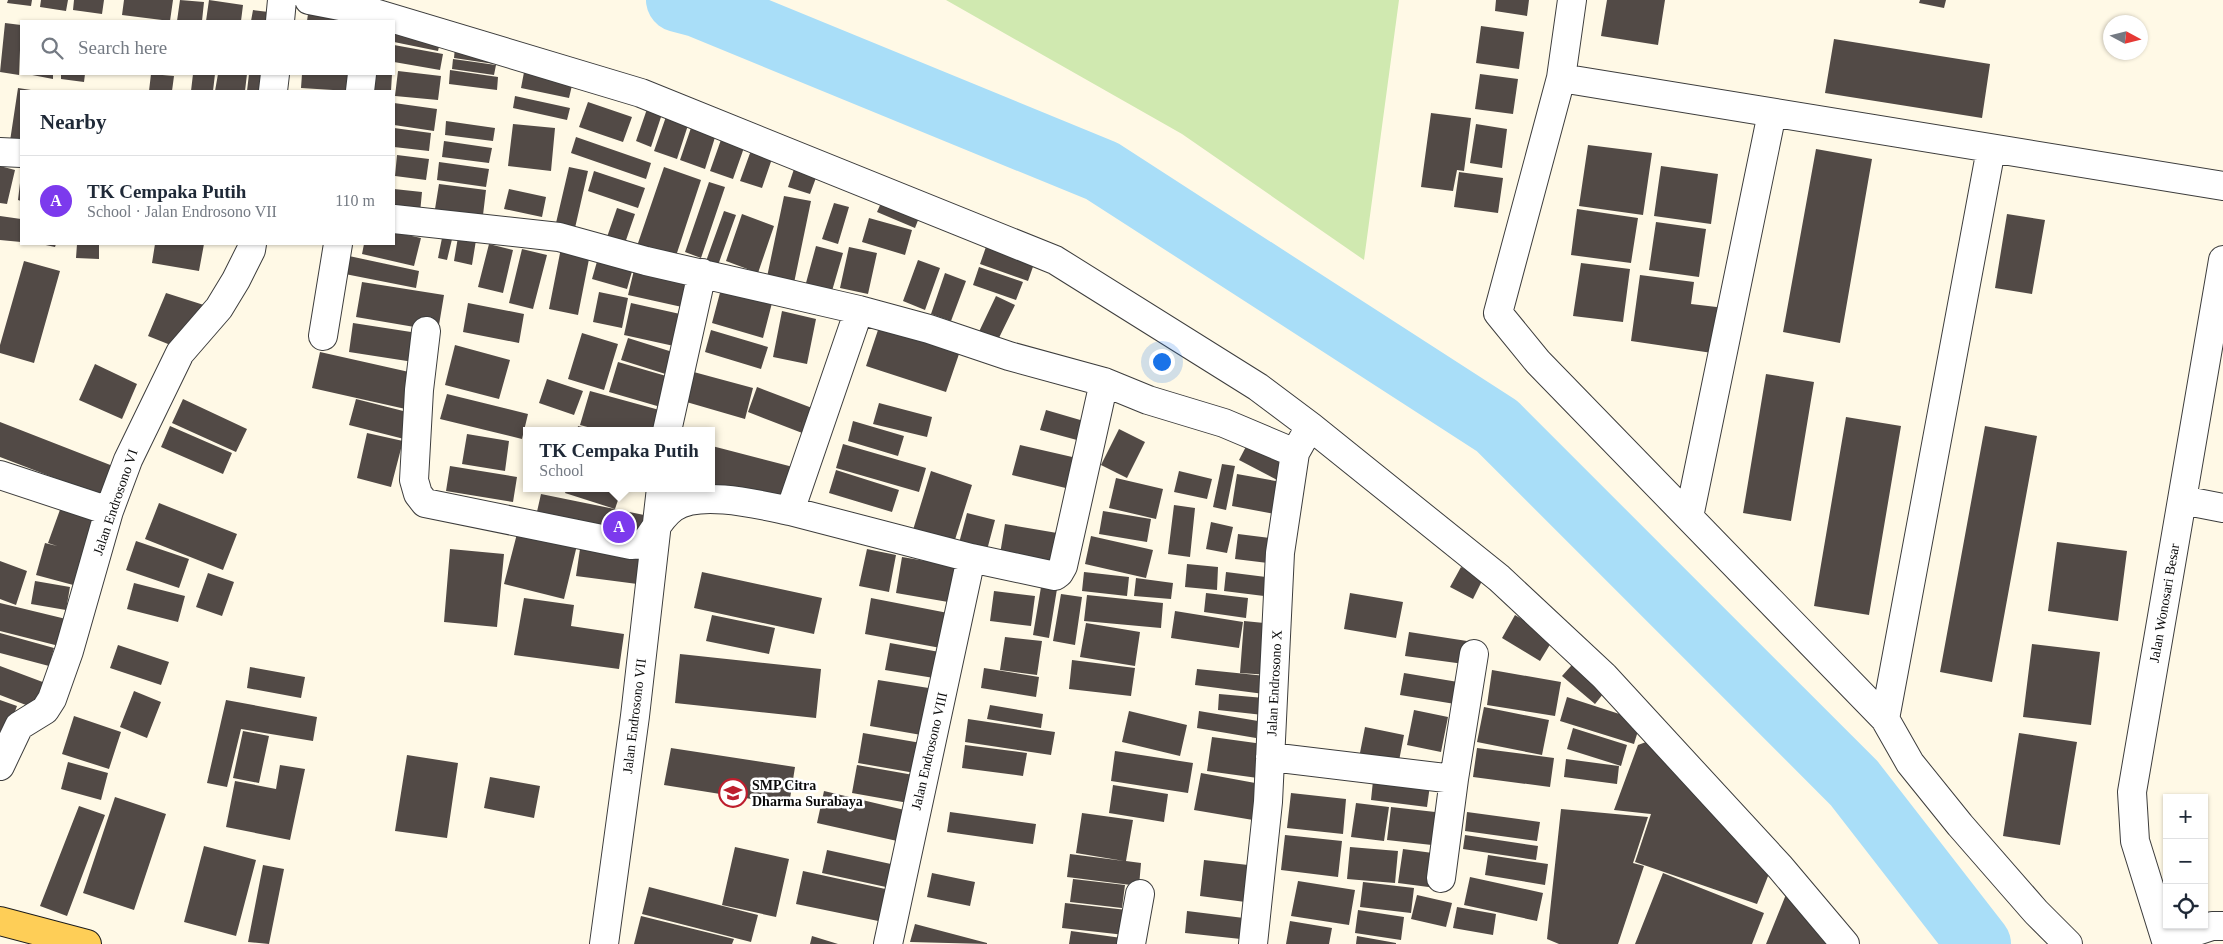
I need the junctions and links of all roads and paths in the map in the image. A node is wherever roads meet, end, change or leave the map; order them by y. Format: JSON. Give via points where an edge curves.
{"nodes":[{"id":1,"x":282,"y":0,"type":"edge"},
{"id":2,"x":309,"y":0,"type":"edge"},
{"id":3,"x":1572,"y":0,"type":"edge"},
{"id":4,"x":370,"y":16,"type":"edge"},
{"id":5,"x":280,"y":20,"type":"edge"},
{"id":6,"x":384,"y":20,"type":"edge"},
{"id":7,"x":395,"y":23,"type":"edge"},
{"id":8,"x":275,"y":75,"type":"edge"},
{"id":9,"x":362,"y":75,"type":"edge"},
{"id":10,"x":1561,"y":78,"type":"junction"},
{"id":11,"x":273,"y":90,"type":"edge"},
{"id":12,"x":360,"y":90,"type":"edge"},
{"id":13,"x":1772,"y":113,"type":"junction"},
{"id":14,"x":1990,"y":149,"type":"junction"},
{"id":15,"x":0,"y":152,"type":"edge"},
{"id":16,"x":20,"y":153,"type":"edge"},
{"id":17,"x":2223,"y":186,"type":"edge"},
{"id":18,"x":395,"y":219,"type":"edge"},
{"id":19,"x":252,"y":245,"type":"edge"},
{"id":20,"x":338,"y":245,"type":"edge"},
{"id":21,"x":2223,"y":260,"type":"edge"},
{"id":22,"x":702,"y":273,"type":"junction"},
{"id":23,"x":859,"y":310,"type":"junction"},
{"id":24,"x":426,"y":331,"type":"dead end"},
{"id":25,"x":323,"y":336,"type":"dead end"},
{"id":26,"x":1104,"y":382,"type":"junction"},
{"id":27,"x":1310,"y":426,"type":"junction"},
{"id":28,"x":668,"y":427,"type":"edge"},
{"id":29,"x":1295,"y":453,"type":"junction"},
{"id":30,"x":0,"y":475,"type":"edge"},
{"id":31,"x":661,"y":492,"type":"edge"},
{"id":32,"x":2182,"y":500,"type":"junction"},
{"id":33,"x":2223,"y":508,"type":"edge"},
{"id":34,"x":109,"y":511,"type":"junction"},
{"id":35,"x":790,"y":511,"type":"junction"},
{"id":36,"x":1689,"y":517,"type":"junction"},
{"id":37,"x":657,"y":526,"type":"junction"},
{"id":38,"x":971,"y":558,"type":"junction"},
{"id":39,"x":1474,"y":654,"type":"dead end"},
{"id":40,"x":1885,"y":719,"type":"junction"},
{"id":41,"x":1270,"y":757,"type":"junction"},
{"id":42,"x":0,"y":766,"type":"edge"},
{"id":43,"x":1454,"y":779,"type":"junction"},
{"id":44,"x":1441,"y":878,"type":"dead end"},
{"id":45,"x":1140,"y":894,"type":"dead end"},
{"id":46,"x":0,"y":921,"type":"edge"},
{"id":47,"x":2223,"y":926,"type":"edge"},
{"id":48,"x":2166,"y":942,"type":"edge"},
{"id":49,"x":87,"y":944,"type":"edge"},
{"id":50,"x":604,"y":944,"type":"edge"},
{"id":51,"x":888,"y":944,"type":"edge"},
{"id":52,"x":1131,"y":944,"type":"edge"},
{"id":53,"x":1253,"y":944,"type":"edge"},
{"id":54,"x":1846,"y":944,"type":"edge"},
{"id":55,"x":2068,"y":944,"type":"edge"}],
"edges":[{"from":1,"to":5,"type":"street"},
{"from":2,"to":4,"type":"street"},
{"from":3,"to":10,"type":"street"},
{"from":4,"to":6,"type":"street"},
{"from":7,"to":27,"type":"street","via":[[641,92],[1055,260],[1258,387]]},
{"from":8,"to":11,"type":"street"},
{"from":9,"to":12,"type":"street"},
{"from":10,"to":13,"type":"street"},
{"from":10,"to":36,"type":"street","via":[[1498,313],[1538,362]]},
{"from":13,"to":14,"type":"street"},
{"from":13,"to":36,"type":"street"},
{"from":14,"to":17,"type":"street"},
{"from":14,"to":40,"type":"street"},
{"from":15,"to":16,"type":"street"},
{"from":18,"to":22,"type":"street","via":[[559,237]]},
{"from":19,"to":34,"type":"street","name":"Jalan Endrosono VI","via":[[219,308],[180,353],[128,460]]},
{"from":20,"to":25,"type":"street"},
{"from":21,"to":32,"type":"street","name":"Jalan Wonosari Besar"},
{"from":22,"to":23,"type":"street"},
{"from":22,"to":28,"type":"street"},
{"from":23,"to":26,"type":"street"},
{"from":23,"to":35,"type":"street"},
{"from":24,"to":37,"type":"street","via":[[414,480],[425,503],[631,545],[644,544]]},
{"from":26,"to":29,"type":"street","via":[[1148,400],[1224,423]]},
{"from":26,"to":38,"type":"street","via":[[1059,574],[1055,576]]},
{"from":27,"to":29,"type":"street","name":"Jalan Endrosono X"},
{"from":27,"to":54,"type":"street","via":[[1499,578],[1604,676],[1780,867]]},
{"from":29,"to":41,"type":"street","name":"Jalan Endrosono X","via":[[1280,553]]},
{"from":30,"to":34,"type":"street"},
{"from":31,"to":37,"type":"street","name":"Jalan Endrosono VII"},
{"from":32,"to":33,"type":"street"},
{"from":32,"to":48,"type":"street","name":"Jalan Wonosari Besar","via":[[2132,792],[2135,841]]},
{"from":34,"to":42,"type":"street","name":"Jalan Endrosono VI","via":[[52,700],[44,710],[19,726]]},
{"from":35,"to":37,"type":"street","via":[[748,502],[692,500],[673,508]]},
{"from":35,"to":38,"type":"street"},
{"from":36,"to":40,"type":"street"},
{"from":37,"to":50,"type":"street","name":"Jalan Endrosono VII"},
{"from":38,"to":51,"type":"street","name":"Jalan Endrosono VIII"},
{"from":39,"to":43,"type":"street"},
{"from":40,"to":55,"type":"street","via":[[1910,762],[1960,825]]},
{"from":41,"to":43,"type":"street"},
{"from":41,"to":53,"type":"street","name":"Jalan Endrosono X"},
{"from":43,"to":44,"type":"street"},
{"from":45,"to":52,"type":"street"},
{"from":46,"to":49,"type":"main road"},
{"from":47,"to":48,"type":"street","via":[[2212,926]]}]}
